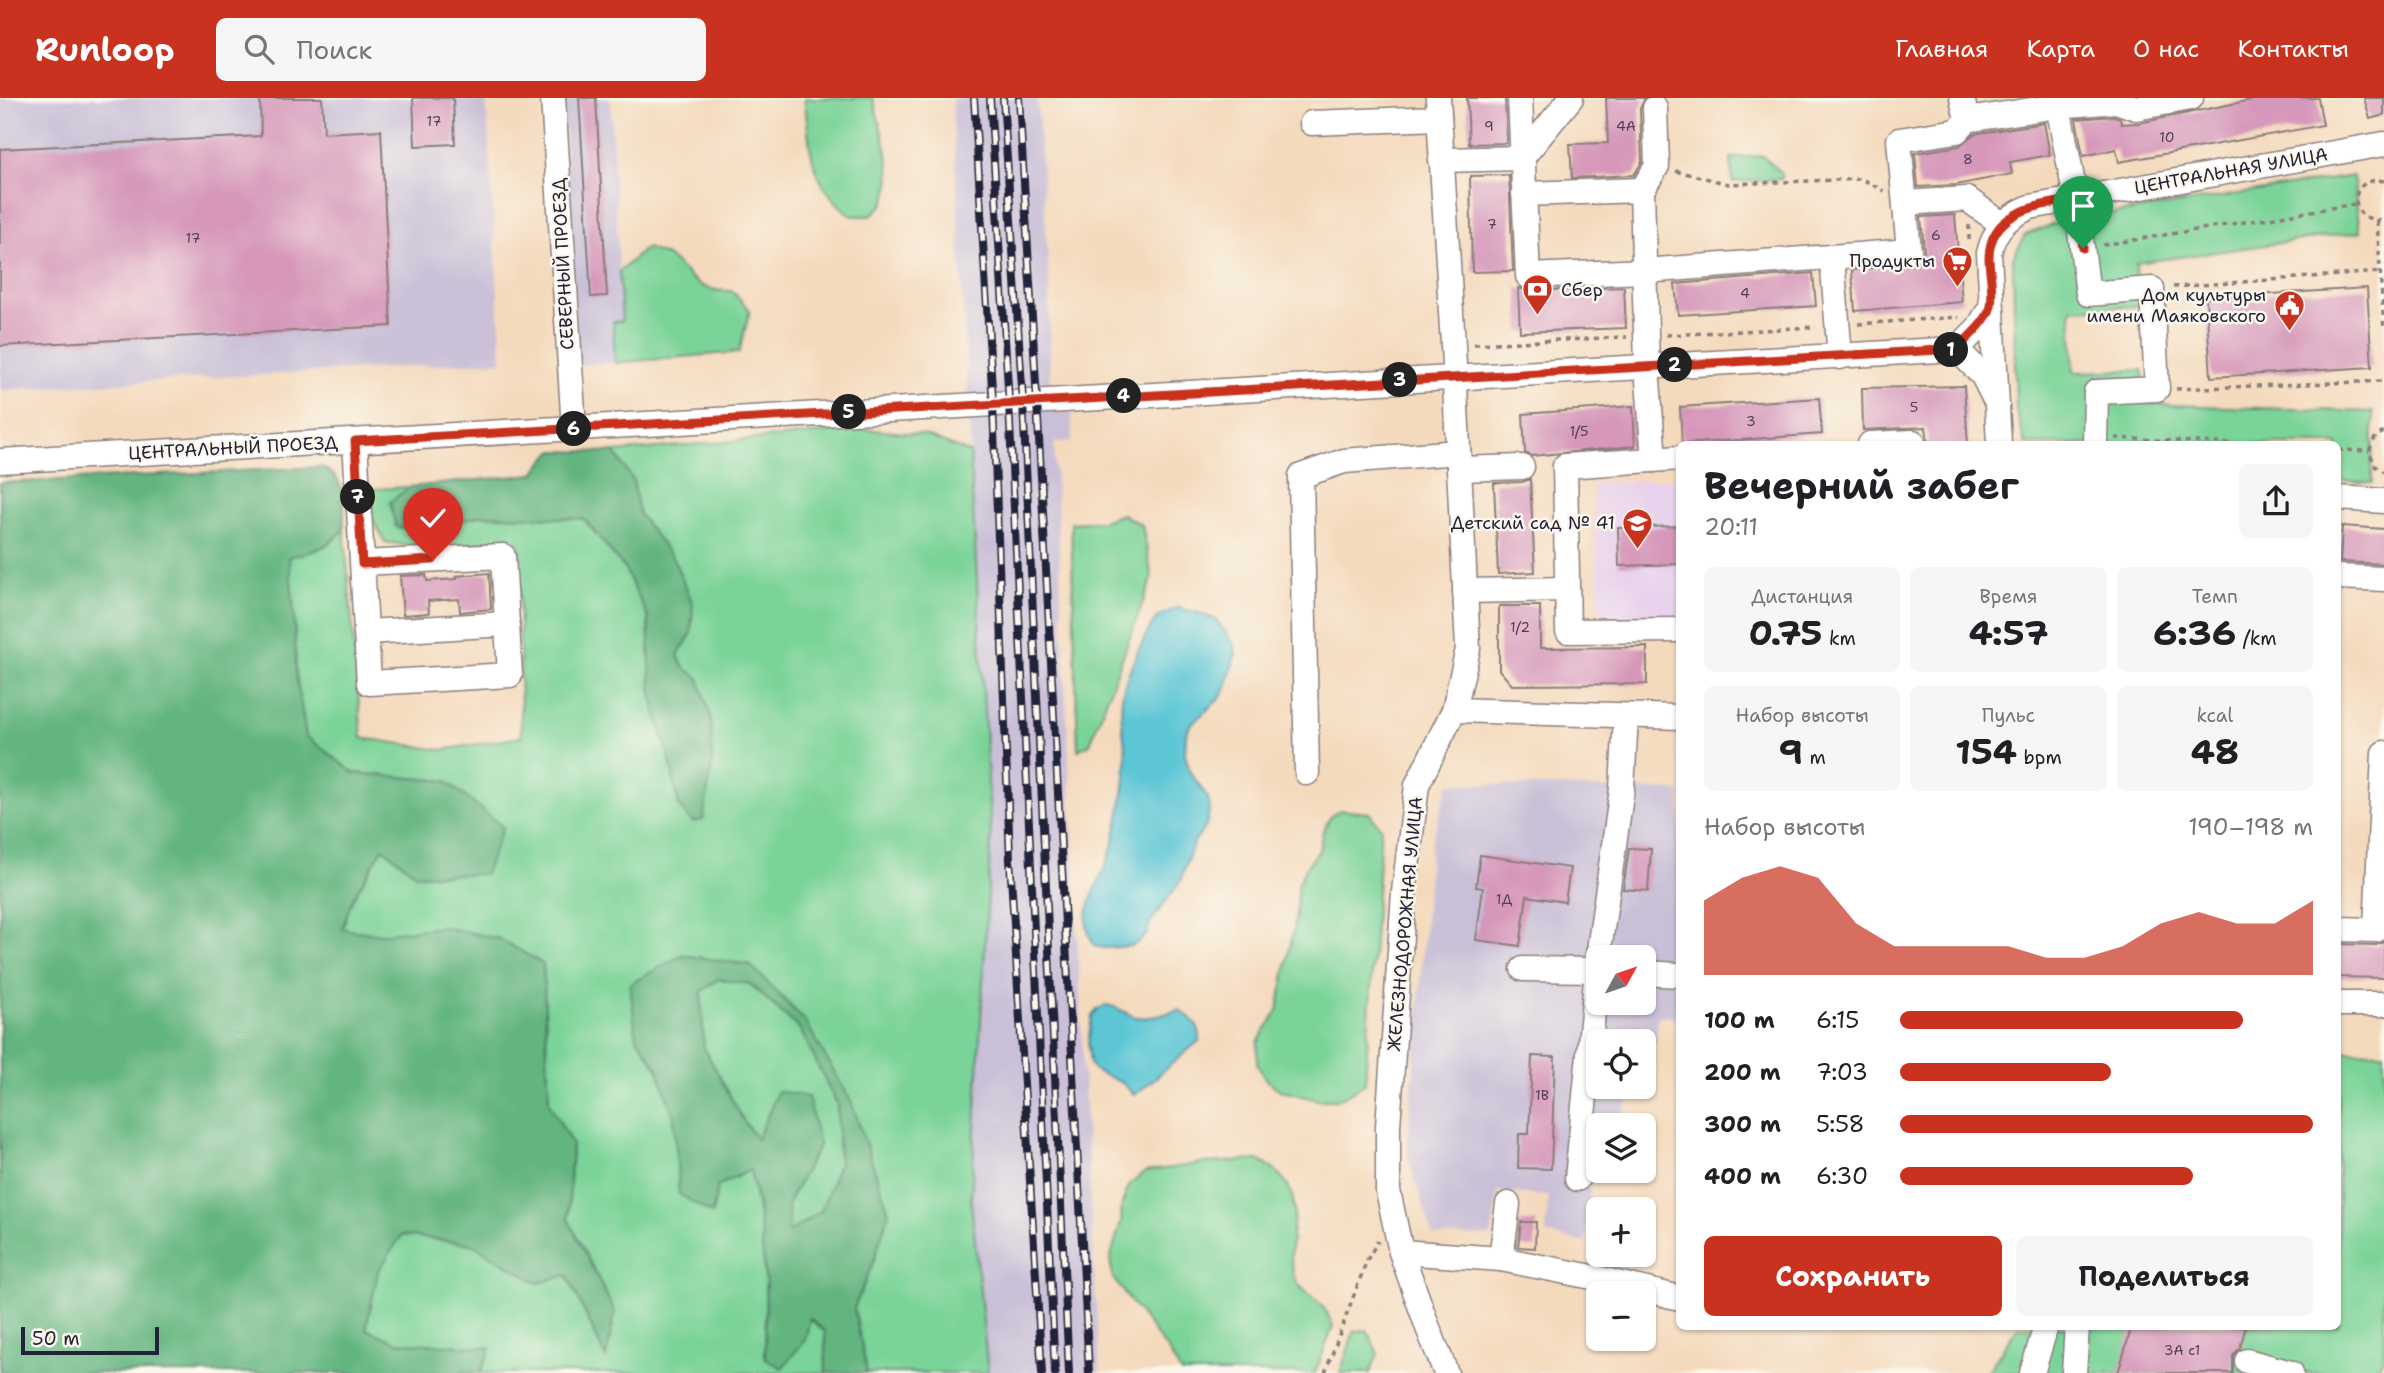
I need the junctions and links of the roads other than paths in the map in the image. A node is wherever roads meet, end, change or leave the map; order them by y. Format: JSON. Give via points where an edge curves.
{"nodes":[{"id":1,"x":553,"y":98,"type":"edge"},
{"id":2,"x":1520,"y":98,"type":"edge"},
{"id":3,"x":1571,"y":98,"type":"edge"},
{"id":4,"x":2191,"y":98,"type":"edge"},
{"id":5,"x":2059,"y":102,"type":"edge"},
{"id":6,"x":1438,"y":108,"type":"edge"},
{"id":7,"x":1655,"y":108,"type":"dead end"},
{"id":8,"x":1964,"y":109,"type":"edge"},
{"id":9,"x":1312,"y":123,"type":"dead end"},
{"id":10,"x":2384,"y":144,"type":"edge"},
{"id":11,"x":1522,"y":158,"type":"junction"},
{"id":12,"x":1441,"y":160,"type":"junction"},
{"id":13,"x":1642,"y":190,"type":"junction"},
{"id":14,"x":1524,"y":194,"type":"junction"},
{"id":15,"x":2076,"y":199,"type":"junction"},
{"id":16,"x":1905,"y":203,"type":"junction"},
{"id":17,"x":2002,"y":224,"type":"junction"},
{"id":18,"x":1832,"y":258,"type":"junction"},
{"id":19,"x":1644,"y":271,"type":"junction"},
{"id":20,"x":1991,"y":307,"type":"junction"},
{"id":21,"x":1957,"y":349,"type":"junction"},
{"id":22,"x":1840,"y":357,"type":"junction"},
{"id":23,"x":1647,"y":367,"type":"junction"},
{"id":24,"x":1455,"y":377,"type":"junction"},
{"id":25,"x":1995,"y":400,"type":"junction"},
{"id":26,"x":573,"y":429,"type":"junction"},
{"id":27,"x":355,"y":441,"type":"junction"},
{"id":28,"x":1998,"y":441,"type":"edge"},
{"id":29,"x":2095,"y":441,"type":"edge"},
{"id":30,"x":1676,"y":458,"type":"edge"},
{"id":31,"x":1459,"y":460,"type":"junction"},
{"id":32,"x":1654,"y":460,"type":"junction"},
{"id":33,"x":0,"y":461,"type":"edge"},
{"id":34,"x":1522,"y":467,"type":"dead end"},
{"id":35,"x":2341,"y":498,"type":"edge"},
{"id":36,"x":2384,"y":501,"type":"edge"},
{"id":37,"x":362,"y":564,"type":"junction"},
{"id":38,"x":2341,"y":577,"type":"edge"},
{"id":39,"x":2384,"y":579,"type":"edge"},
{"id":40,"x":1567,"y":589,"type":"junction"},
{"id":41,"x":1465,"y":591,"type":"junction"},
{"id":42,"x":507,"y":625,"type":"junction"},
{"id":43,"x":1676,"y":630,"type":"edge"},
{"id":44,"x":366,"y":632,"type":"junction"},
{"id":45,"x":1454,"y":710,"type":"junction"},
{"id":46,"x":1626,"y":716,"type":"junction"},
{"id":47,"x":1676,"y":717,"type":"edge"},
{"id":48,"x":2384,"y":753,"type":"edge"},
{"id":49,"x":1307,"y":772,"type":"dead end"},
{"id":50,"x":2382,"y":851,"type":"edge"},
{"id":51,"x":2341,"y":929,"type":"edge"},
{"id":52,"x":1600,"y":945,"type":"edge"},
{"id":53,"x":1586,"y":966,"type":"edge"},
{"id":54,"x":1523,"y":969,"type":"dead end"},
{"id":55,"x":1656,"y":974,"type":"edge"},
{"id":56,"x":1676,"y":975,"type":"edge"},
{"id":57,"x":2341,"y":1004,"type":"edge"},
{"id":58,"x":2384,"y":1004,"type":"edge"},
{"id":59,"x":1592,"y":1015,"type":"edge"},
{"id":60,"x":1577,"y":1179,"type":"dead end"},
{"id":61,"x":1508,"y":1204,"type":"dead end"},
{"id":62,"x":1401,"y":1252,"type":"junction"},
{"id":63,"x":1501,"y":1259,"type":"junction"},
{"id":64,"x":1676,"y":1297,"type":"edge"},
{"id":65,"x":2045,"y":1330,"type":"edge"},
{"id":66,"x":2077,"y":1330,"type":"edge"},
{"id":67,"x":2247,"y":1360,"type":"dead end"},
{"id":68,"x":1446,"y":1373,"type":"edge"},
{"id":69,"x":2032,"y":1373,"type":"edge"},
{"id":70,"x":2074,"y":1373,"type":"edge"},
{"id":71,"x":2291,"y":1373,"type":"edge"}],
"edges":[{"from":1,"to":26,"type":"street","name":"СЕВЕРНЫЙ ПРОЕЗД"},
{"from":2,"to":11,"type":"street"},
{"from":3,"to":11,"type":"street"},
{"from":4,"to":5,"type":"street","via":[[2136,108],[2116,101]]},
{"from":5,"to":8,"type":"street"},
{"from":5,"to":15,"type":"street"},
{"from":6,"to":9,"type":"street"},
{"from":6,"to":12,"type":"street","name":"ЖЕЛЕЗНОДОРОЖНАЯ УЛИЦА"},
{"from":7,"to":13,"type":"street","via":[[1657,166]]},
{"from":8,"to":16,"type":"street","via":[[1957,131],[1899,140]]},
{"from":10,"to":15,"type":"street","name":"ЦЕНТРАЛЬНАЯ УЛИЦА"},
{"from":11,"to":12,"type":"street"},
{"from":11,"to":14,"type":"street"},
{"from":12,"to":24,"type":"street","name":"ЖЕЛЕЗНОДОРОЖНАЯ УЛИЦА"},
{"from":13,"to":14,"type":"street"},
{"from":13,"to":19,"type":"street"},
{"from":14,"to":19,"type":"street","via":[[1528,276]]},
{"from":15,"to":17,"type":"street","name":"ЦЕНТРАЛЬНАЯ УЛИЦА","via":[[2031,207]]},
{"from":15,"to":29,"type":"street","via":[[2088,294],[2152,289],[2157,389],[2096,392]]},
{"from":16,"to":17,"type":"street","via":[[1967,199]]},
{"from":16,"to":18,"type":"street","via":[[1909,251]]},
{"from":17,"to":20,"type":"street","via":[[1989,253]]},
{"from":18,"to":19,"type":"street"},
{"from":18,"to":22,"type":"street"},
{"from":19,"to":23,"type":"street"},
{"from":20,"to":21,"type":"street"},
{"from":20,"to":25,"type":"street"},
{"from":21,"to":22,"type":"street"},
{"from":21,"to":25,"type":"street","via":[[1983,376]]},
{"from":22,"to":23,"type":"street"},
{"from":23,"to":24,"type":"street"},
{"from":23,"to":32,"type":"street"},
{"from":24,"to":26,"type":"street","name":"ЦЕНТРАЛЬНЫЙ ПРОЕЗД"},
{"from":24,"to":31,"type":"street","name":"ЖЕЛЕЗНОДОРОЖНАЯ УЛИЦА"},
{"from":25,"to":28,"type":"street"},
{"from":26,"to":27,"type":"street","name":"ЦЕНТРАЛЬНЫЙ ПРОЕЗД"},
{"from":27,"to":33,"type":"street","name":"ЦЕНТРАЛЬНЫЙ ПРОЕЗД"},
{"from":27,"to":37,"type":"street"},
{"from":30,"to":32,"type":"street"},
{"from":31,"to":34,"type":"street"},
{"from":31,"to":41,"type":"street","name":"ЖЕЛЕЗНОДОРОЖНАЯ УЛИЦА"},
{"from":31,"to":49,"type":"street","via":[[1344,461],[1301,476]]},
{"from":32,"to":40,"type":"street","via":[[1565,466]]},
{"from":35,"to":36,"type":"street"},
{"from":37,"to":42,"type":"street","via":[[503,556]]},
{"from":37,"to":44,"type":"street"},
{"from":38,"to":39,"type":"street"},
{"from":40,"to":41,"type":"street"},
{"from":40,"to":43,"type":"street","via":[[1568,631]]},
{"from":41,"to":45,"type":"street","name":"ЖЕЛЕЗНОДОРОЖНАЯ УЛИЦА","via":[[1468,649]]},
{"from":42,"to":44,"type":"street"},
{"from":42,"to":44,"type":"street","via":[[510,675],[369,683]]},
{"from":45,"to":46,"type":"street"},
{"from":45,"to":62,"type":"street","name":"ЖЕЛЕЗНОДОРОЖНАЯ УЛИЦА","via":[[1417,785],[1406,879],[1388,1126],[1388,1191]]},
{"from":46,"to":47,"type":"street"},
{"from":46,"to":52,"type":"street","via":[[1622,789]]},
{"from":48,"to":50,"type":"street"},
{"from":50,"to":51,"type":"street","via":[[2375,930]]},
{"from":53,"to":54,"type":"street"},
{"from":55,"to":56,"type":"street"},
{"from":57,"to":58,"type":"street"},
{"from":59,"to":60,"type":"street"},
{"from":61,"to":63,"type":"street"},
{"from":62,"to":63,"type":"street"},
{"from":62,"to":68,"type":"street","name":"ЖЕЛЕЗНОДОРОЖНАЯ УЛИЦА"},
{"from":63,"to":64,"type":"street"},
{"from":65,"to":69,"type":"street"},
{"from":66,"to":70,"type":"street"},
{"from":67,"to":71,"type":"street"}]}
